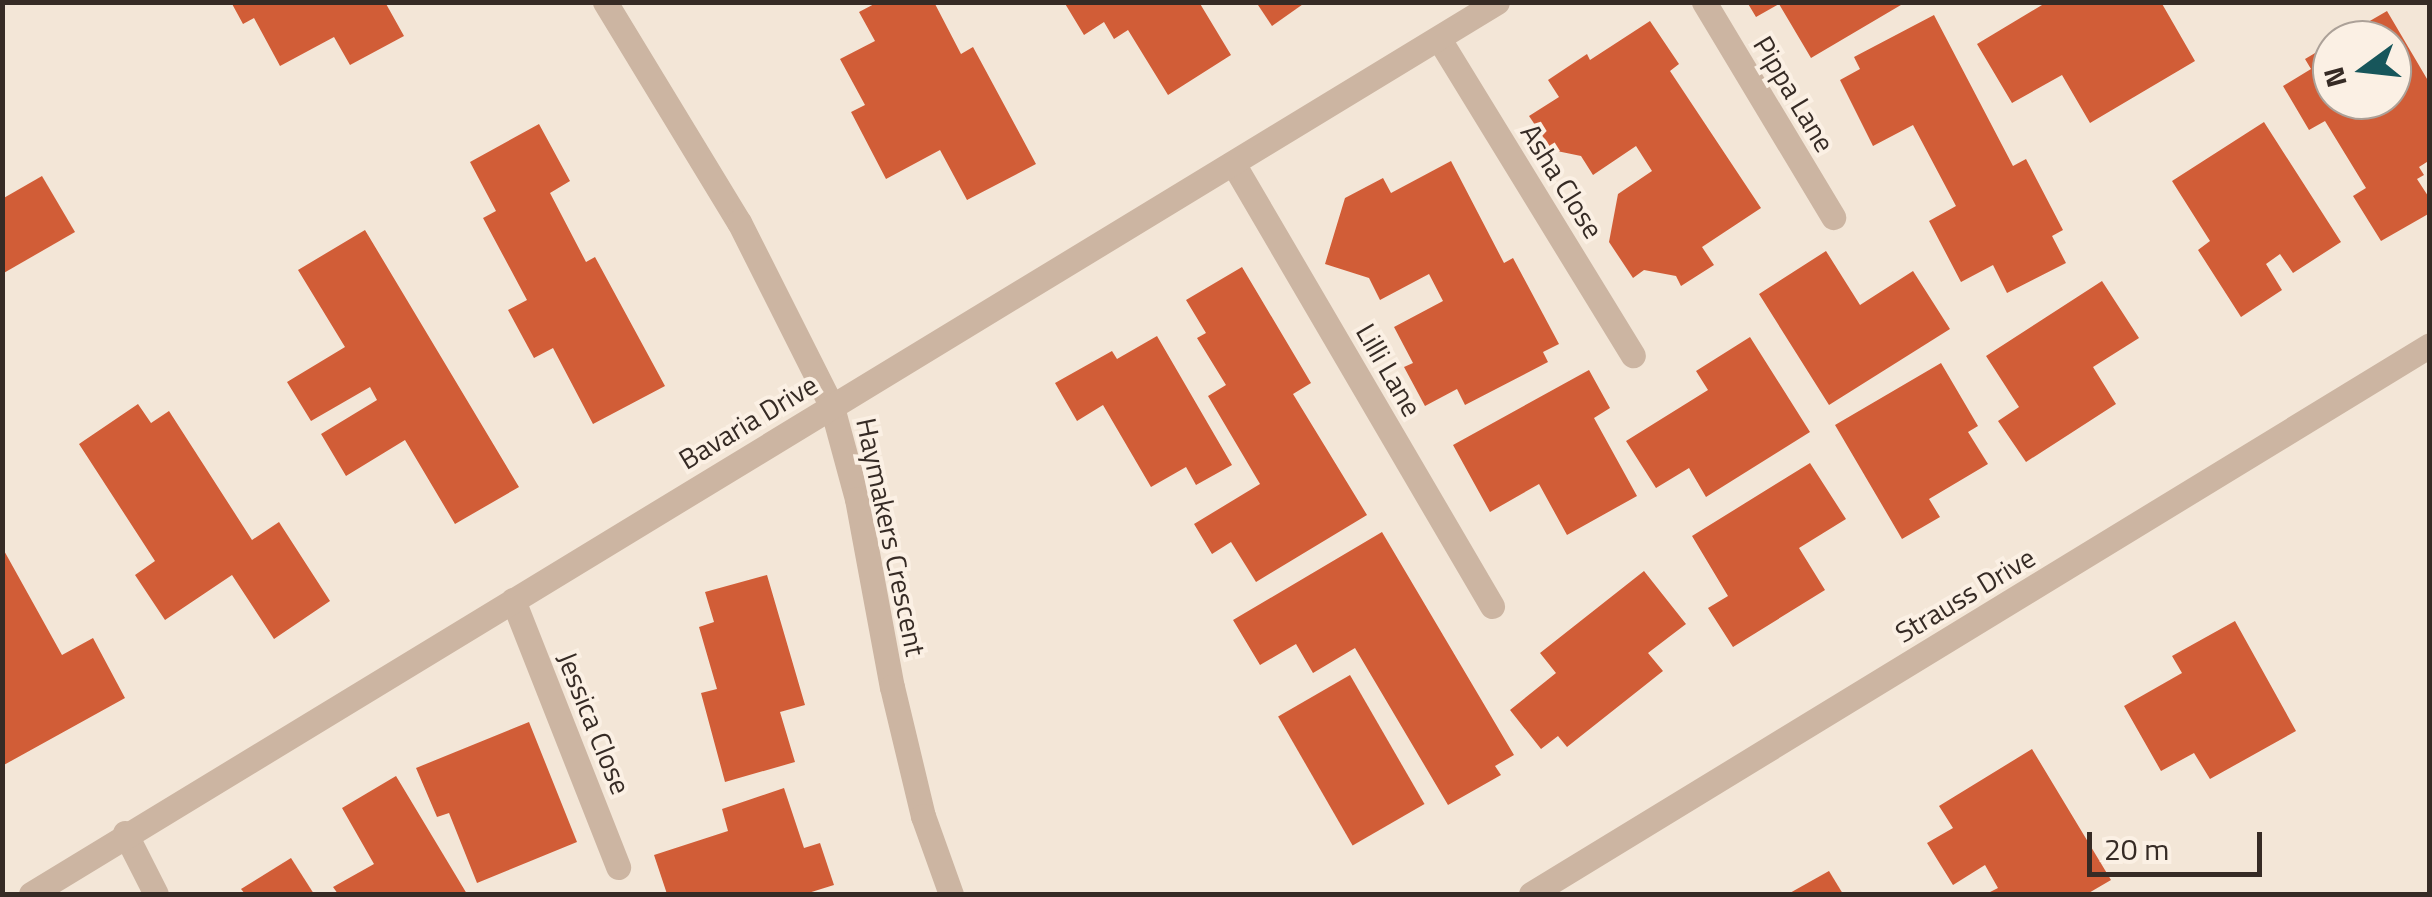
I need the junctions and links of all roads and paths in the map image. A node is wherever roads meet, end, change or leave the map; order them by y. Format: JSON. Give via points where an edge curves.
{"nodes":[{"id":1,"x":605,"y":2,"type":"edge"},
{"id":2,"x":1497,"y":2,"type":"edge"},
{"id":3,"x":1704,"y":2,"type":"edge"},
{"id":4,"x":1438,"y":39,"type":"junction"},
{"id":5,"x":1234,"y":164,"type":"junction"},
{"id":6,"x":1833,"y":217,"type":"dead end"},
{"id":7,"x":2430,"y":345,"type":"edge"},
{"id":8,"x":1633,"y":355,"type":"dead end"},
{"id":9,"x":832,"y":407,"type":"junction"},
{"id":10,"x":513,"y":600,"type":"junction"},
{"id":11,"x":1492,"y":606,"type":"dead end"},
{"id":12,"x":126,"y":833,"type":"junction"},
{"id":13,"x":618,"y":867,"type":"dead end"},
{"id":14,"x":31,"y":894,"type":"edge"},
{"id":15,"x":156,"y":894,"type":"edge"},
{"id":16,"x":951,"y":894,"type":"edge"},
{"id":17,"x":1531,"y":894,"type":"edge"}],
"edges":[{"from":1,"to":9,"type":"street","name":"Haymakers Crescent","via":[[739,222]]},
{"from":2,"to":4,"type":"street","name":"Bavaria Drive"},
{"from":3,"to":6,"type":"street","name":"Pippa Lane"},
{"from":4,"to":5,"type":"street","name":"Bavaria Drive"},
{"from":4,"to":8,"type":"street","name":"Asha Close"},
{"from":5,"to":9,"type":"street","name":"Bavaria Drive"},
{"from":5,"to":11,"type":"street","name":"Lilli Lane"},
{"from":7,"to":17,"type":"street","name":"Strauss Drive"},
{"from":9,"to":10,"type":"street","name":"Bavaria Drive"},
{"from":9,"to":16,"type":"street","name":"Haymakers Crescent","via":[[858,499],[918,798]]},
{"from":10,"to":12,"type":"street","name":"Bavaria Drive"},
{"from":10,"to":13,"type":"street","name":"Jessica Close"},
{"from":12,"to":14,"type":"street","name":"Bavaria Drive"},
{"from":12,"to":15,"type":"street"}]}
